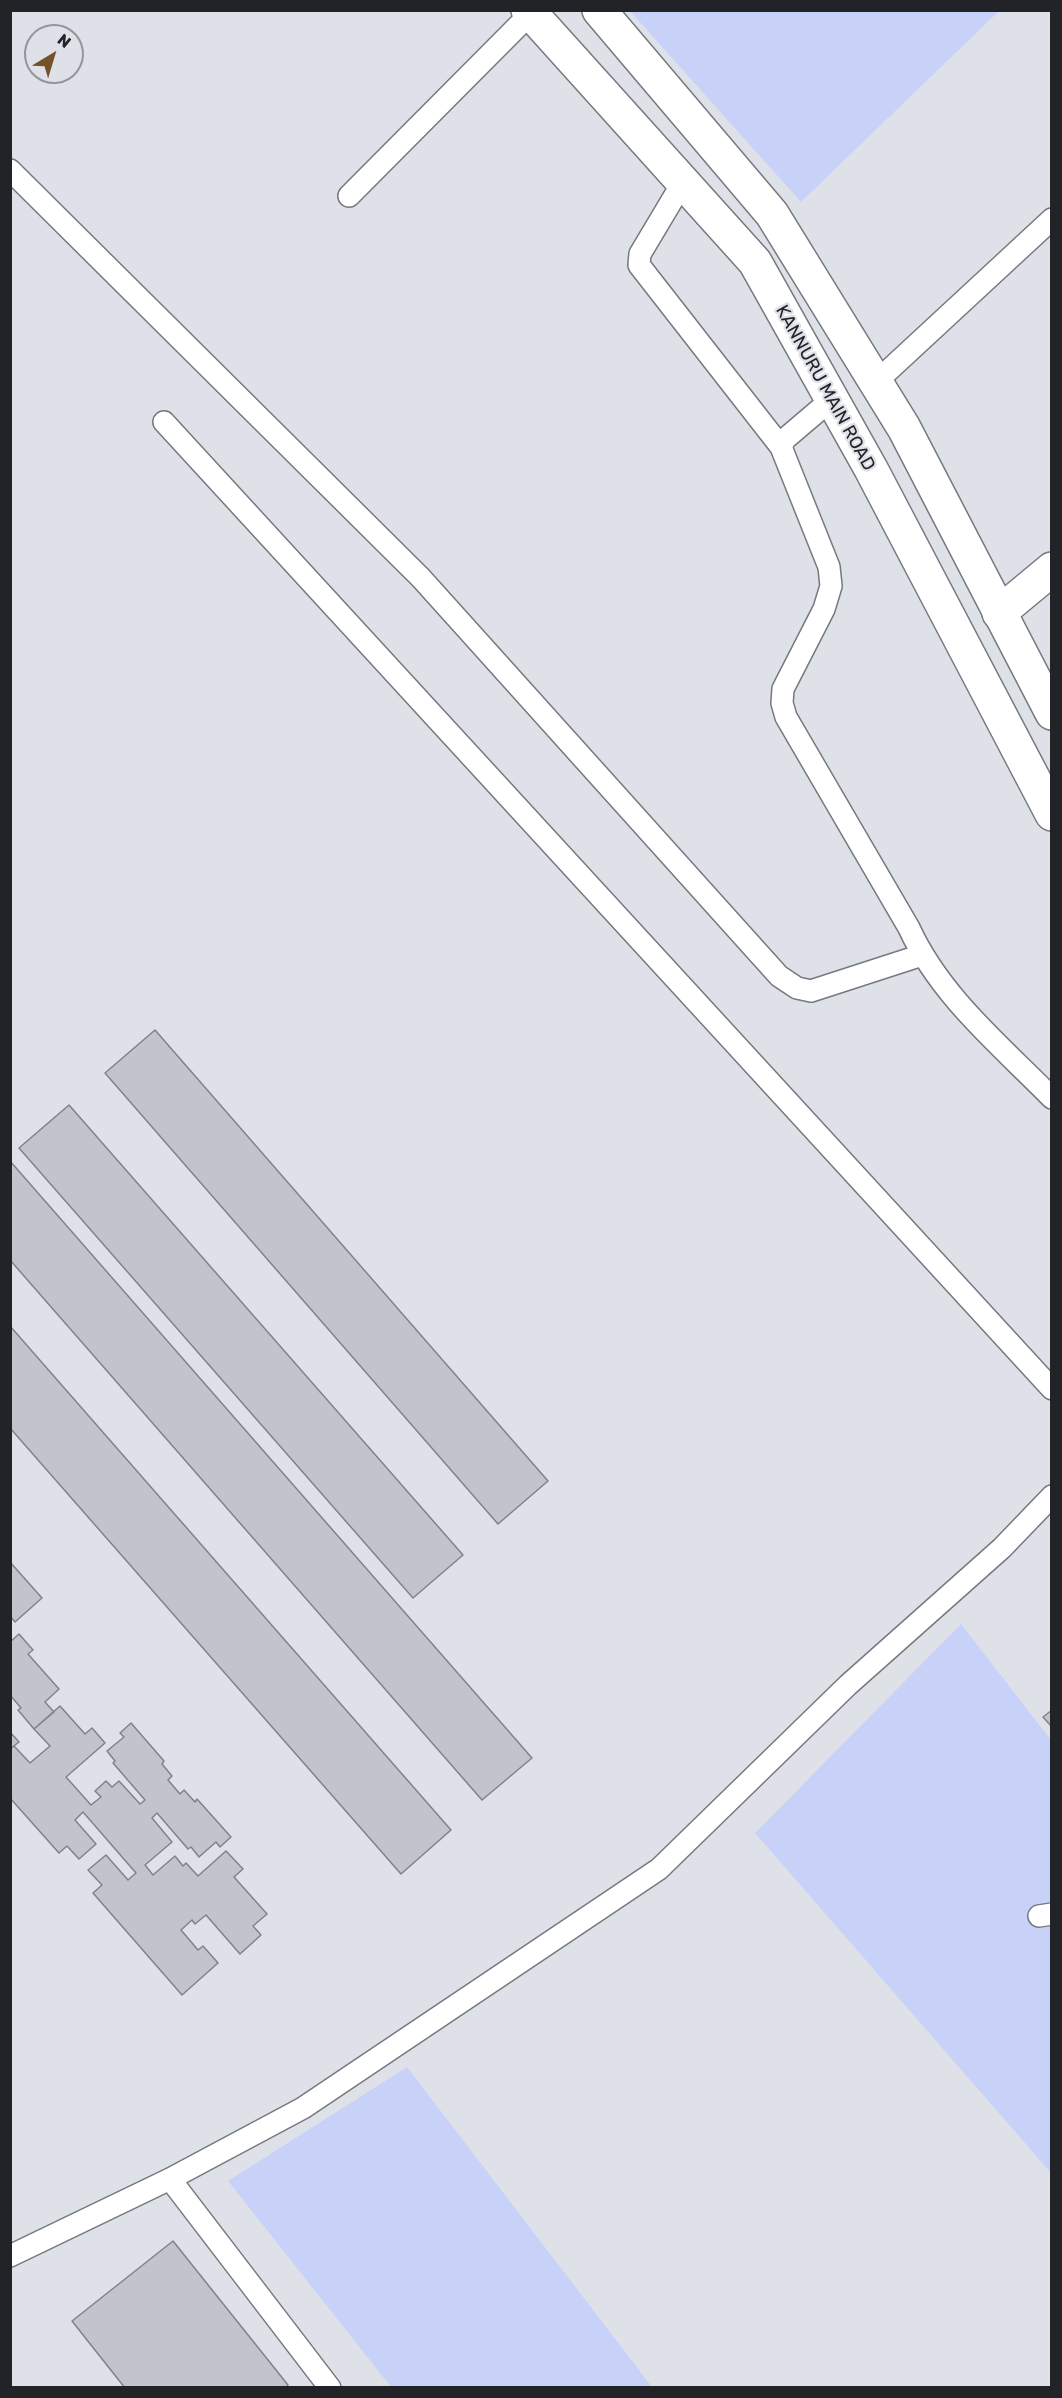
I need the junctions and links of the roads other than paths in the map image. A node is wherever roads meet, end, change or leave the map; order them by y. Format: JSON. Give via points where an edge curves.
{"nodes":[{"id":1,"x":599,"y":10,"type":"edge"},
{"id":2,"x":529,"y":12,"type":"edge"},
{"id":3,"x":10,"y":170,"type":"edge"},
{"id":4,"x":683,"y":182,"type":"junction"},
{"id":5,"x":349,"y":196,"type":"dead end"},
{"id":6,"x":1052,"y":219,"type":"edge"},
{"id":7,"x":876,"y":382,"type":"junction"},
{"id":8,"x":832,"y":399,"type":"junction"},
{"id":9,"x":164,"y":422,"type":"dead end"},
{"id":10,"x":781,"y":447,"type":"junction"},
{"id":11,"x":1052,"y":569,"type":"edge"},
{"id":12,"x":999,"y":613,"type":"junction"},
{"id":13,"x":1052,"y":713,"type":"edge"},
{"id":14,"x":1052,"y":814,"type":"edge"},
{"id":15,"x":921,"y":955,"type":"junction"},
{"id":16,"x":1052,"y":1098,"type":"edge"},
{"id":17,"x":1052,"y":1389,"type":"edge"},
{"id":18,"x":1052,"y":1496,"type":"edge"},
{"id":19,"x":170,"y":2179,"type":"junction"},
{"id":20,"x":10,"y":2256,"type":"edge"},
{"id":21,"x":330,"y":2388,"type":"edge"}],
"edges":[{"from":1,"to":7,"type":"main road","via":[[772,214]]},
{"from":2,"to":4,"type":"main road","name":"KANNURU MAIN ROAD"},
{"from":2,"to":5,"type":"lane"},
{"from":3,"to":15,"type":"lane","via":[[421,578],[779,976],[797,988],[811,991]]},
{"from":4,"to":8,"type":"main road","name":"KANNURU MAIN ROAD","via":[[754,262]]},
{"from":4,"to":10,"type":"lane","via":[[640,254],[639,265]]},
{"from":6,"to":7,"type":"lane"},
{"from":7,"to":12,"type":"main road","via":[[904,428]]},
{"from":8,"to":10,"type":"lane"},
{"from":8,"to":14,"type":"main road","name":"KANNURU MAIN ROAD"},
{"from":9,"to":17,"type":"lane"},
{"from":10,"to":15,"type":"lane","via":[[829,567],[831,586],[824,609],[783,689],[782,703],[786,717]]},
{"from":11,"to":12,"type":"main road"},
{"from":12,"to":13,"type":"main road"},
{"from":15,"to":16,"type":"lane","via":[[946,990]]},
{"from":18,"to":19,"type":"lane","via":[[1002,1548],[848,1685],[659,1869],[303,2108]]},
{"from":19,"to":20,"type":"lane"},
{"from":19,"to":21,"type":"lane"}]}
